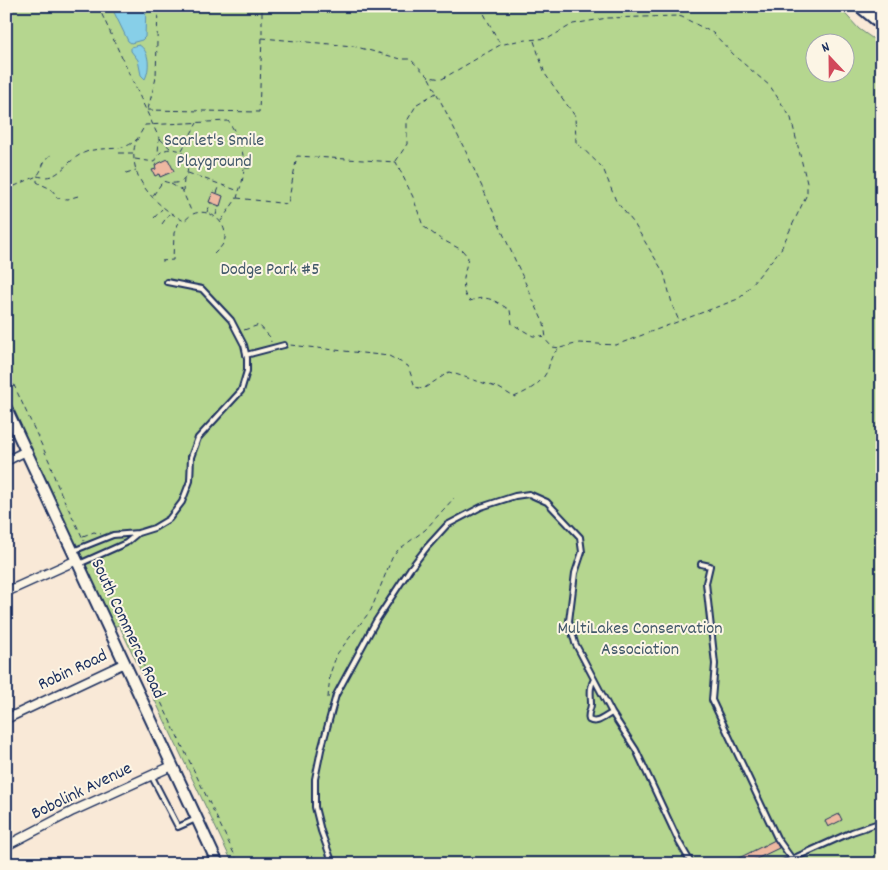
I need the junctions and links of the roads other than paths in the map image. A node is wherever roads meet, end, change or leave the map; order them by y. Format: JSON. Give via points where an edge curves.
{"nodes":[{"id":1,"x":858,"y":6,"type":"edge"},
{"id":2,"x":882,"y":25,"type":"edge"},
{"id":3,"x":167,"y":282,"type":"dead end"},
{"id":4,"x":284,"y":345,"type":"road end"},
{"id":5,"x":246,"y":355,"type":"junction"},
{"id":6,"x":6,"y":408,"type":"edge"},
{"id":7,"x":26,"y":451,"type":"junction"},
{"id":8,"x":6,"y":460,"type":"edge"},
{"id":9,"x":138,"y":533,"type":"junction"},
{"id":10,"x":76,"y":558,"type":"junction"},
{"id":11,"x":701,"y":564,"type":"dead end"},
{"id":12,"x":6,"y":592,"type":"edge"},
{"id":13,"x":125,"y":663,"type":"junction"},
{"id":14,"x":594,"y":679,"type":"junction"},
{"id":15,"x":612,"y":713,"type":"junction"},
{"id":16,"x":6,"y":719,"type":"edge"},
{"id":17,"x":172,"y":766,"type":"junction"},
{"id":18,"x":151,"y":775,"type":"junction"},
{"id":19,"x":196,"y":819,"type":"junction"},
{"id":20,"x":882,"y":822,"type":"edge"},
{"id":21,"x":6,"y":846,"type":"edge"},
{"id":22,"x":792,"y":859,"type":"junction"},
{"id":23,"x":218,"y":864,"type":"edge"},
{"id":24,"x":333,"y":864,"type":"edge"},
{"id":25,"x":693,"y":864,"type":"edge"},
{"id":26,"x":781,"y":864,"type":"edge"}],
"edges":[{"from":1,"to":2,"type":"street"},
{"from":3,"to":5,"type":"lane","via":[[202,288],[231,320]]},
{"from":4,"to":5,"type":"lane"},
{"from":5,"to":9,"type":"lane","via":[[247,371],[241,391],[210,423],[194,447],[190,482],[182,502],[169,519]]},
{"from":6,"to":7,"type":"street","name":"South Commerce Road"},
{"from":7,"to":8,"type":"street"},
{"from":7,"to":10,"type":"street","name":"South Commerce Road"},
{"from":9,"to":10,"type":"lane","via":[[126,543]]},
{"from":9,"to":10,"type":"lane","via":[[104,538]]},
{"from":10,"to":12,"type":"street"},
{"from":10,"to":13,"type":"street","name":"South Commerce Road"},
{"from":11,"to":22,"type":"lane","via":[[710,566],[706,583],[715,664],[712,700],[777,838]]},
{"from":13,"to":16,"type":"street","name":"Robin Road"},
{"from":13,"to":17,"type":"street","name":"South Commerce Road"},
{"from":14,"to":15,"type":"lane"},
{"from":14,"to":15,"type":"lane","via":[[589,696],[592,706],[589,720],[596,722]]},
{"from":14,"to":24,"type":"lane","via":[[575,643],[569,621],[575,574],[582,552],[580,537],[547,502],[529,494],[515,496],[481,507],[447,525],[410,569],[376,621],[336,696],[315,779],[315,807]]},
{"from":15,"to":25,"type":"lane","via":[[636,750],[679,842]]},
{"from":17,"to":18,"type":"street","name":"Bobolink Avenue"},
{"from":17,"to":19,"type":"street","name":"South Commerce Road"},
{"from":18,"to":19,"type":"lane","via":[[178,827]]},
{"from":18,"to":21,"type":"street","name":"Bobolink Avenue"},
{"from":19,"to":23,"type":"street","name":"South Commerce Road"},
{"from":20,"to":22,"type":"lane"},
{"from":22,"to":26,"type":"lane"}]}
